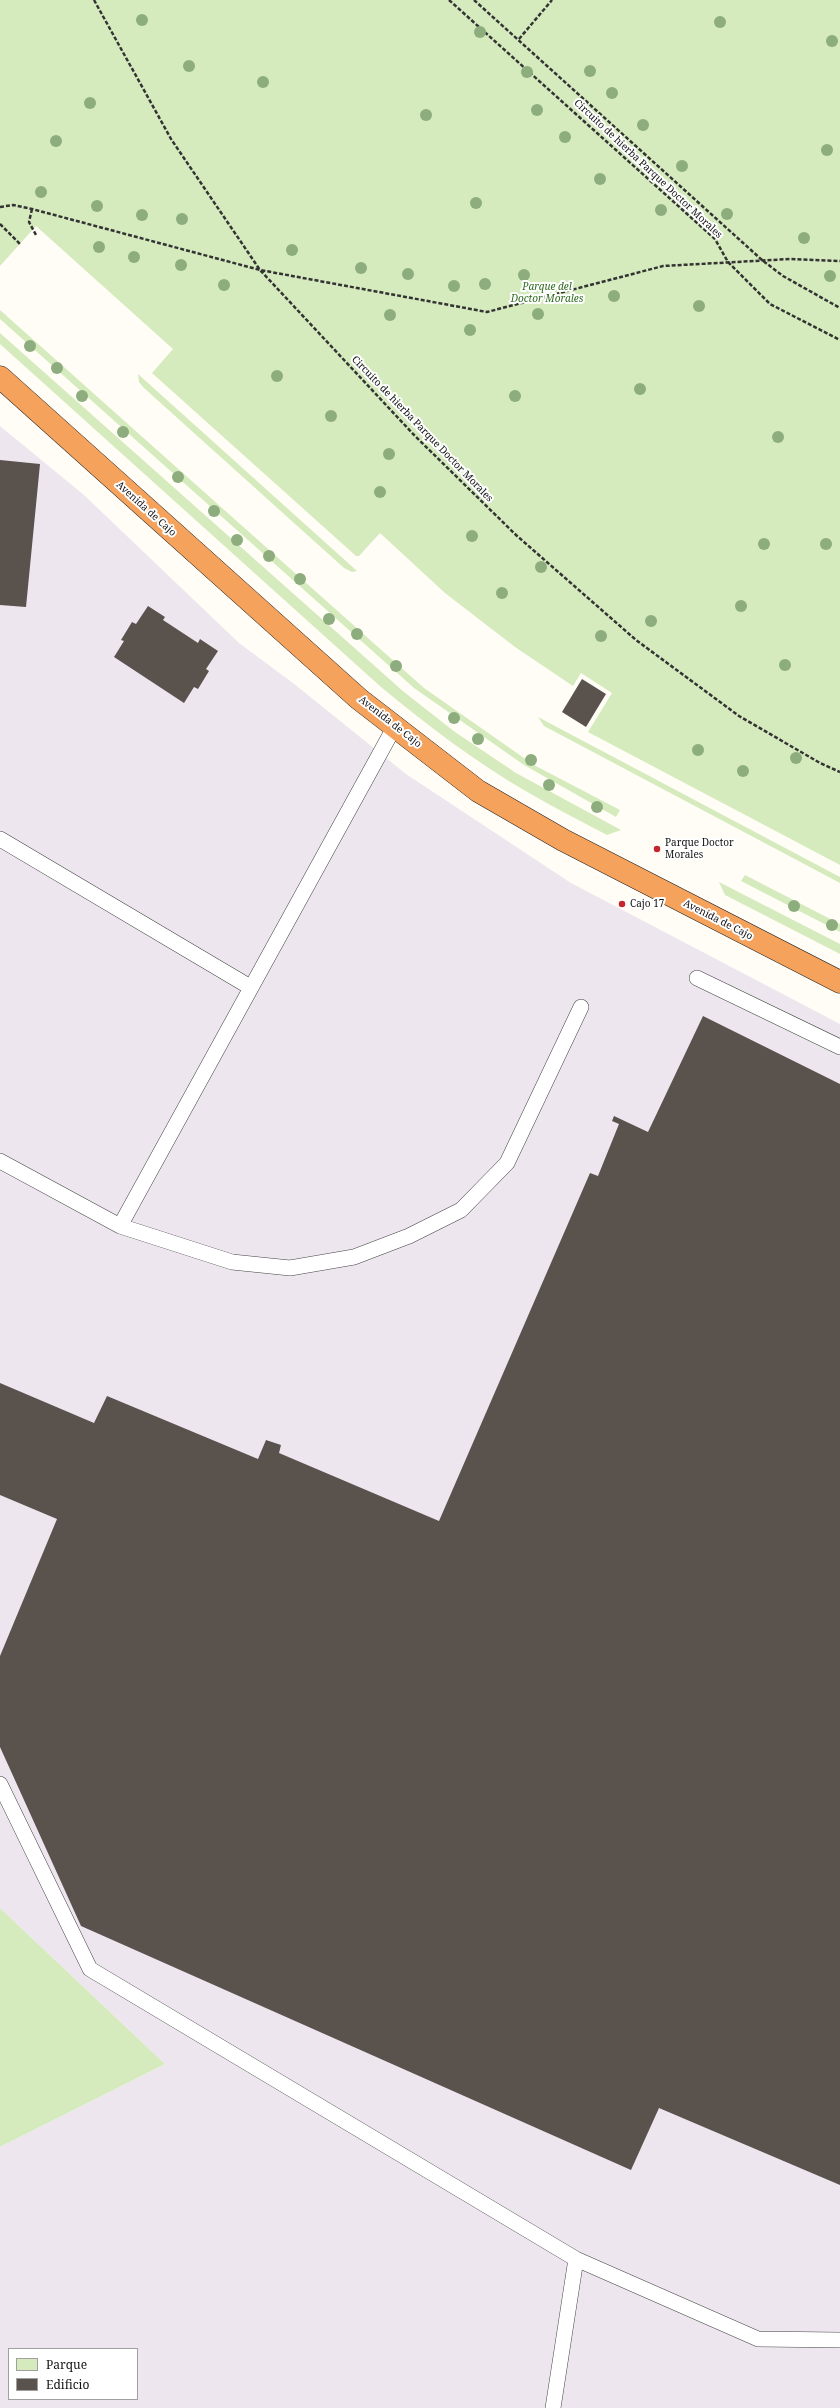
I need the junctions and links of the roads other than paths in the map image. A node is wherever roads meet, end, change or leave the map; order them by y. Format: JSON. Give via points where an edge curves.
{"nodes":[{"id":1,"x":0,"y":377,"type":"edge"},
{"id":2,"x":395,"y":726,"type":"junction"},
{"id":3,"x":0,"y":839,"type":"edge"},
{"id":4,"x":697,"y":978,"type":"dead end"},
{"id":5,"x":840,"y":982,"type":"edge"},
{"id":6,"x":250,"y":987,"type":"junction"},
{"id":7,"x":581,"y":1007,"type":"dead end"},
{"id":8,"x":840,"y":1047,"type":"edge"},
{"id":9,"x":0,"y":1161,"type":"edge"},
{"id":10,"x":120,"y":1226,"type":"junction"},
{"id":11,"x":0,"y":1784,"type":"edge"},
{"id":12,"x":576,"y":2259,"type":"junction"},
{"id":13,"x":840,"y":2340,"type":"edge"},
{"id":14,"x":553,"y":2408,"type":"edge"}],
"edges":[{"from":1,"to":2,"type":"highway","name":"Avenida de Cajo","via":[[359,699]]},
{"from":2,"to":5,"type":"highway","name":"Avenida de Cajo","via":[[478,791],[556,836]]},
{"from":2,"to":6,"type":"lane"},
{"from":3,"to":6,"type":"lane"},
{"from":4,"to":8,"type":"lane"},
{"from":6,"to":10,"type":"lane"},
{"from":7,"to":10,"type":"lane","via":[[507,1163],[461,1210],[409,1236],[354,1257],[290,1268],[232,1262]]},
{"from":9,"to":10,"type":"lane"},
{"from":11,"to":12,"type":"lane","via":[[90,1969]]},
{"from":12,"to":13,"type":"lane","via":[[758,2339]]},
{"from":12,"to":14,"type":"lane"}]}
